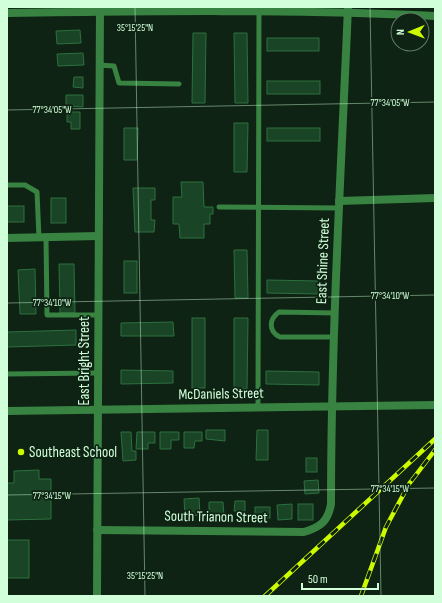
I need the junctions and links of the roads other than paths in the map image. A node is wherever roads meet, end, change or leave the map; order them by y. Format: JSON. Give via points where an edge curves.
{"nodes":[{"id":1,"x":250,"y":8,"type":"edge"},
{"id":2,"x":100,"y":9,"type":"edge"},
{"id":3,"x":348,"y":9,"type":"edge"},
{"id":4,"x":259,"y":10,"type":"junction"},
{"id":5,"x":7,"y":13,"type":"edge"},
{"id":6,"x":435,"y":16,"type":"edge"},
{"id":7,"x":99,"y":65,"type":"junction"},
{"id":8,"x":179,"y":84,"type":"dead end"},
{"id":9,"x":7,"y":185,"type":"edge"},
{"id":10,"x":435,"y":198,"type":"edge"},
{"id":11,"x":339,"y":204,"type":"junction"},
{"id":12,"x":219,"y":207,"type":"dead end"},
{"id":13,"x":258,"y":207,"type":"junction"},
{"id":14,"x":98,"y":236,"type":"junction"},
{"id":15,"x":7,"y":238,"type":"edge"},
{"id":16,"x":42,"y":238,"type":"junction"},
{"id":17,"x":335,"y":313,"type":"junction"},
{"id":18,"x":98,"y":315,"type":"junction"},
{"id":19,"x":334,"y":337,"type":"junction"},
{"id":20,"x":98,"y":373,"type":"junction"},
{"id":21,"x":7,"y":374,"type":"edge"},
{"id":22,"x":435,"y":405,"type":"edge"},
{"id":23,"x":331,"y":406,"type":"junction"},
{"id":24,"x":258,"y":407,"type":"junction"},
{"id":25,"x":98,"y":410,"type":"junction"},
{"id":26,"x":7,"y":411,"type":"edge"},
{"id":27,"x":328,"y":516,"type":"joint"},
{"id":28,"x":97,"y":530,"type":"junction"},
{"id":29,"x":97,"y":596,"type":"edge"}],
"edges":[{"from":1,"to":2,"type":"street"},
{"from":1,"to":4,"type":"street"},
{"from":2,"to":5,"type":"street"},
{"from":2,"to":7,"type":"street","name":"East Bright Street"},
{"from":3,"to":4,"type":"street"},
{"from":3,"to":6,"type":"street"},
{"from":3,"to":11,"type":"street","name":"East Shine Street"},
{"from":4,"to":13,"type":"lane"},
{"from":7,"to":8,"type":"lane","via":[[114,66],[119,83]]},
{"from":7,"to":14,"type":"street","name":"East Bright Street"},
{"from":9,"to":16,"type":"lane","via":[[25,185],[37,192]]},
{"from":10,"to":11,"type":"street"},
{"from":11,"to":13,"type":"lane"},
{"from":11,"to":17,"type":"street","name":"East Shine Street"},
{"from":12,"to":13,"type":"lane"},
{"from":13,"to":24,"type":"lane"},
{"from":14,"to":16,"type":"street"},
{"from":14,"to":18,"type":"street","name":"East Bright Street"},
{"from":15,"to":16,"type":"street"},
{"from":16,"to":18,"type":"lane","via":[[47,315]]},
{"from":17,"to":19,"type":"street","name":"East Shine Street"},
{"from":17,"to":19,"type":"lane","via":[[279,312],[272,321],[271,328],[274,334],[280,337]]},
{"from":18,"to":20,"type":"street","name":"East Bright Street"},
{"from":19,"to":23,"type":"street","name":"East Shine Street"},
{"from":20,"to":21,"type":"lane"},
{"from":20,"to":25,"type":"street","name":"East Bright Street"},
{"from":22,"to":23,"type":"street","name":"McDaniels Street"},
{"from":23,"to":24,"type":"street","name":"McDaniels Street"},
{"from":23,"to":27,"type":"street","name":"East Shine Street","via":[[331,504]]},
{"from":24,"to":25,"type":"street","name":"McDaniels Street"},
{"from":25,"to":26,"type":"street","name":"McDaniels Street"},
{"from":25,"to":28,"type":"street","name":"East Bright Street"},
{"from":27,"to":28,"type":"street","name":"South Trianon Street","via":[[314,529],[304,532]]},
{"from":28,"to":29,"type":"street","name":"East Bright Street"}]}
